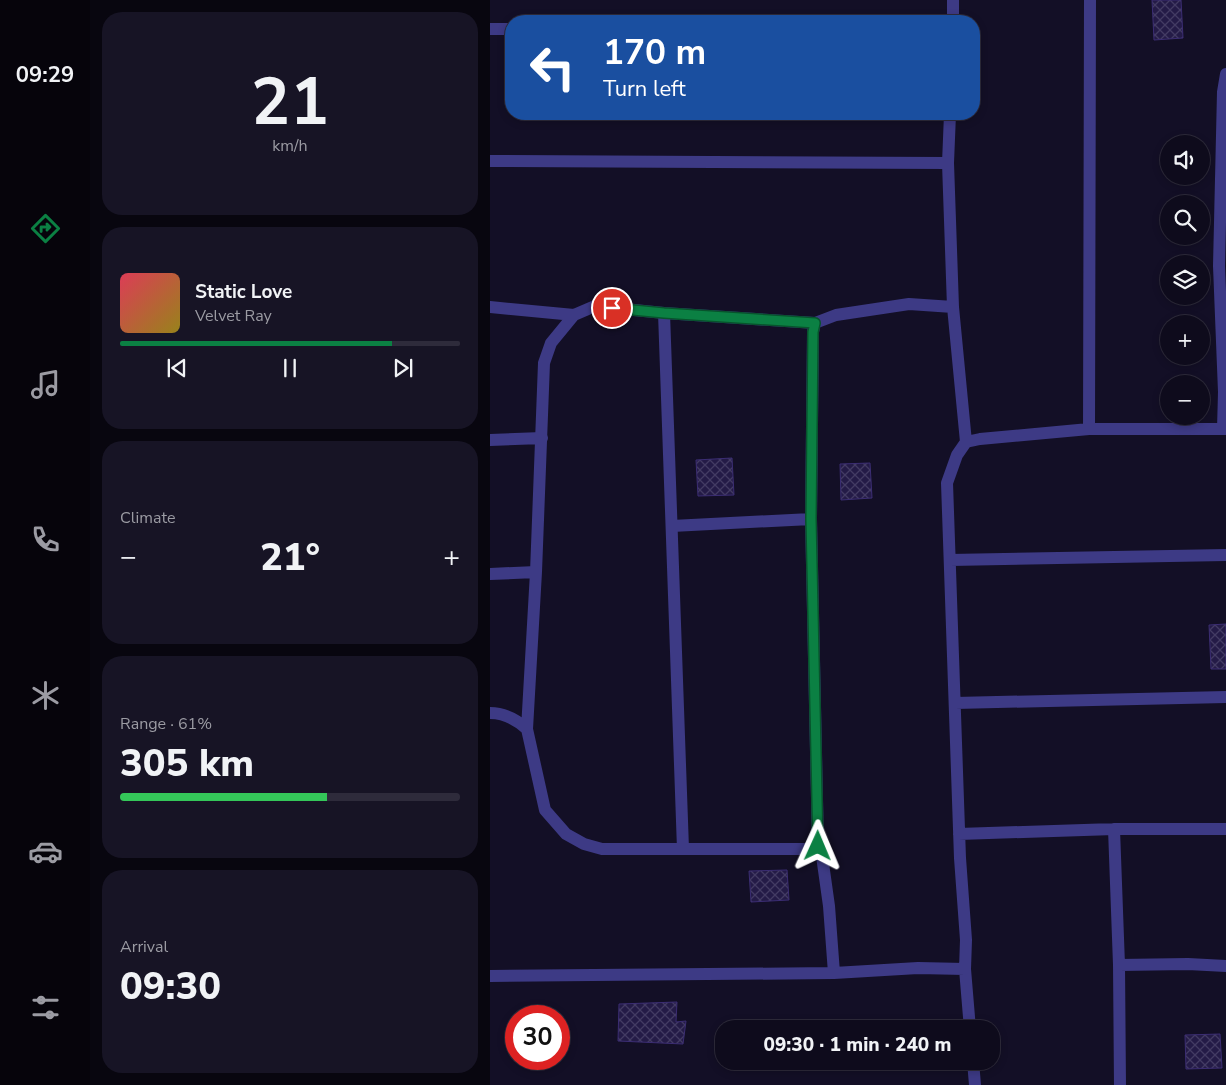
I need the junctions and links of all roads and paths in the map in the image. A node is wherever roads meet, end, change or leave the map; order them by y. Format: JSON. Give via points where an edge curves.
{"nodes":[{"id":1,"x":954,"y":0,"type":"edge"},
{"id":2,"x":1090,"y":0,"type":"edge"},
{"id":3,"x":953,"y":15,"type":"edge"},
{"id":4,"x":490,"y":28,"type":"edge"},
{"id":5,"x":505,"y":28,"type":"edge"},
{"id":6,"x":1226,"y":74,"type":"edge"},
{"id":7,"x":950,"y":120,"type":"edge"},
{"id":8,"x":490,"y":161,"type":"edge"},
{"id":9,"x":948,"y":163,"type":"junction"},
{"id":10,"x":490,"y":307,"type":"edge"},
{"id":11,"x":952,"y":307,"type":"junction"},
{"id":12,"x":664,"y":313,"type":"junction"},
{"id":13,"x":574,"y":316,"type":"junction"},
{"id":14,"x":815,"y":323,"type":"junction"},
{"id":15,"x":1089,"y":428,"type":"junction"},
{"id":16,"x":1225,"y":429,"type":"edge"},
{"id":17,"x":542,"y":438,"type":"junction"},
{"id":18,"x":490,"y":440,"type":"edge"},
{"id":19,"x":966,"y":442,"type":"junction"},
{"id":20,"x":811,"y":519,"type":"junction"},
{"id":21,"x":672,"y":526,"type":"junction"},
{"id":22,"x":1226,"y":555,"type":"edge"},
{"id":23,"x":950,"y":560,"type":"junction"},
{"id":24,"x":536,"y":572,"type":"junction"},
{"id":25,"x":490,"y":574,"type":"edge"},
{"id":26,"x":1226,"y":696,"type":"edge"},
{"id":27,"x":955,"y":703,"type":"junction"},
{"id":28,"x":490,"y":713,"type":"edge"},
{"id":29,"x":526,"y":729,"type":"junction"},
{"id":30,"x":1114,"y":829,"type":"junction"},
{"id":31,"x":1226,"y":829,"type":"edge"},
{"id":32,"x":959,"y":834,"type":"junction"},
{"id":33,"x":682,"y":849,"type":"junction"},
{"id":34,"x":821,"y":849,"type":"junction"},
{"id":35,"x":1119,"y":966,"type":"junction"},
{"id":36,"x":1226,"y":966,"type":"edge"},
{"id":37,"x":965,"y":969,"type":"junction"},
{"id":38,"x":834,"y":973,"type":"junction"},
{"id":39,"x":490,"y":976,"type":"edge"},
{"id":40,"x":969,"y":1020,"type":"edge"},
{"id":41,"x":974,"y":1070,"type":"edge"},
{"id":42,"x":975,"y":1085,"type":"edge"},
{"id":43,"x":1120,"y":1085,"type":"edge"}],
"edges":[{"from":1,"to":3,"type":"street"},
{"from":2,"to":15,"type":"street"},
{"from":4,"to":5,"type":"street"},
{"from":6,"to":16,"type":"street","via":[[1219,266]]},
{"from":7,"to":9,"type":"street"},
{"from":8,"to":9,"type":"street"},
{"from":9,"to":11,"type":"street"},
{"from":10,"to":13,"type":"street"},
{"from":11,"to":14,"type":"street","via":[[909,304],[836,315]]},
{"from":11,"to":19,"type":"street"},
{"from":12,"to":13,"type":"street","via":[[595,306]]},
{"from":12,"to":14,"type":"street"},
{"from":12,"to":21,"type":"street"},
{"from":13,"to":17,"type":"street","via":[[551,343],[544,363]]},
{"from":14,"to":20,"type":"street"},
{"from":15,"to":16,"type":"street"},
{"from":15,"to":19,"type":"street"},
{"from":17,"to":18,"type":"street"},
{"from":17,"to":24,"type":"street"},
{"from":19,"to":23,"type":"street","via":[[957,454],[947,483]]},
{"from":20,"to":21,"type":"street"},
{"from":20,"to":34,"type":"street","via":[[818,846]]},
{"from":21,"to":33,"type":"street"},
{"from":22,"to":23,"type":"street"},
{"from":23,"to":27,"type":"street"},
{"from":24,"to":25,"type":"street"},
{"from":24,"to":29,"type":"street"},
{"from":26,"to":27,"type":"street"},
{"from":27,"to":32,"type":"street"},
{"from":28,"to":29,"type":"street","via":[[500,713],[518,721]]},
{"from":29,"to":33,"type":"street","via":[[545,810],[566,834],[602,849]]},
{"from":30,"to":31,"type":"street"},
{"from":30,"to":32,"type":"street"},
{"from":30,"to":35,"type":"street"},
{"from":32,"to":37,"type":"street"},
{"from":33,"to":34,"type":"street"},
{"from":34,"to":38,"type":"street"},
{"from":35,"to":36,"type":"street"},
{"from":35,"to":43,"type":"street"},
{"from":37,"to":38,"type":"street"},
{"from":37,"to":40,"type":"street"},
{"from":38,"to":39,"type":"street"},
{"from":41,"to":42,"type":"street"}]}
